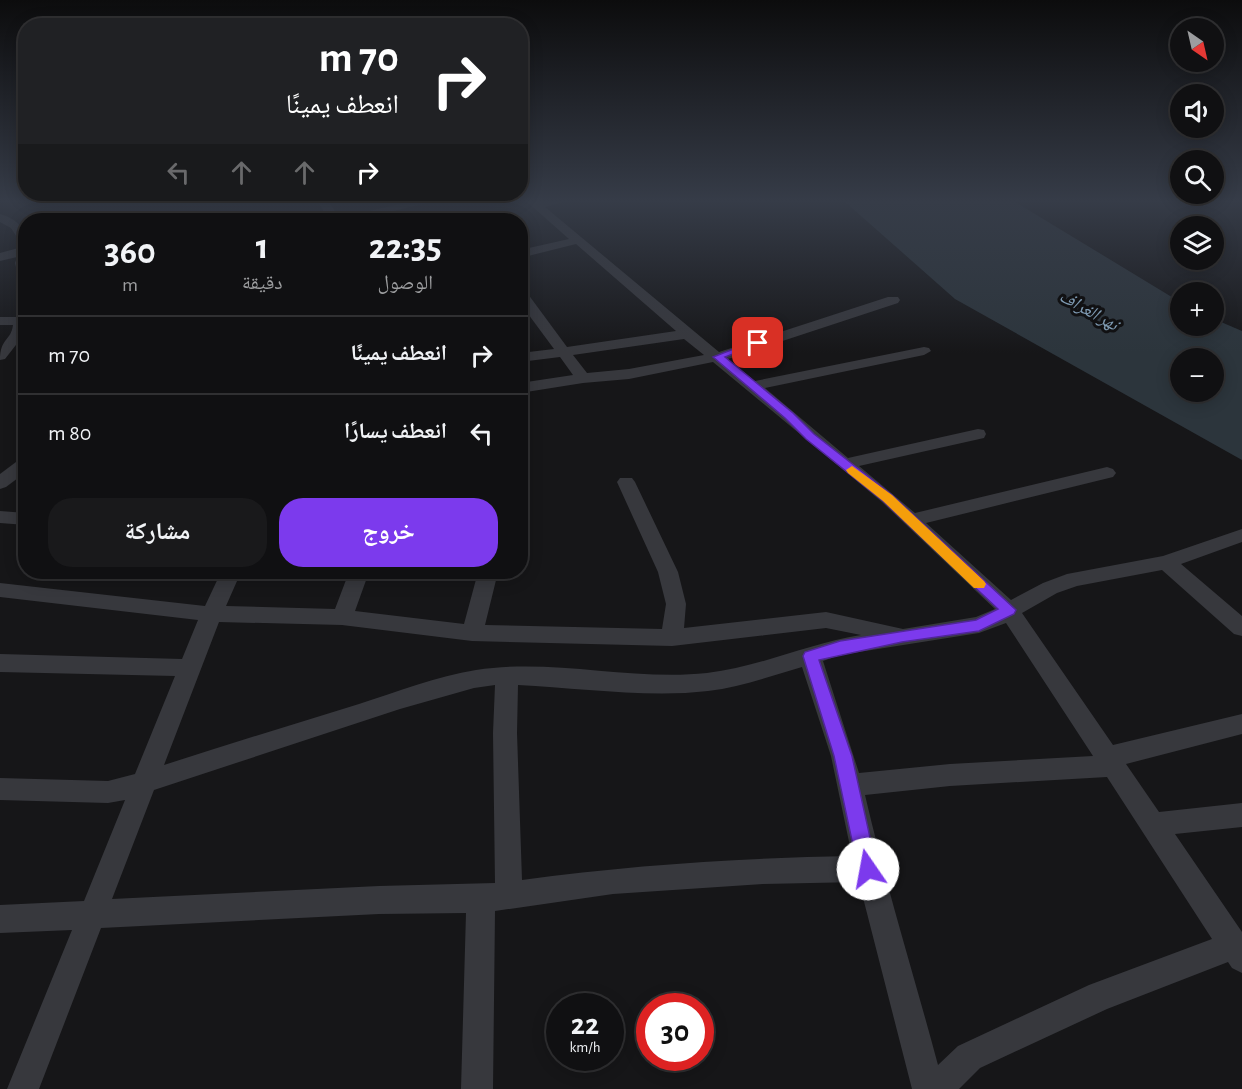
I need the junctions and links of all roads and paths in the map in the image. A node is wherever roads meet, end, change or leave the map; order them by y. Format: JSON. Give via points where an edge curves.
{"nodes":[{"id":1,"x":591,"y":251,"type":"edge"},
{"id":2,"x":18,"y":252,"type":"edge"},
{"id":3,"x":0,"y":256,"type":"edge"},
{"id":4,"x":893,"y":300,"type":"dead end"},
{"id":5,"x":528,"y":303,"type":"edge"},
{"id":6,"x":18,"y":318,"type":"edge"},
{"id":7,"x":0,"y":321,"type":"edge"},
{"id":8,"x":18,"y":332,"type":"edge"},
{"id":9,"x":687,"y":334,"type":"junction"},
{"id":10,"x":4,"y":351,"type":"edge"},
{"id":11,"x":924,"y":351,"type":"dead end"},
{"id":12,"x":562,"y":352,"type":"junction"},
{"id":13,"x":528,"y":357,"type":"edge"},
{"id":14,"x":718,"y":357,"type":"junction"},
{"id":15,"x":583,"y":378,"type":"junction"},
{"id":16,"x":752,"y":386,"type":"junction"},
{"id":17,"x":528,"y":387,"type":"edge"},
{"id":18,"x":978,"y":434,"type":"dead end"},
{"id":19,"x":845,"y":464,"type":"junction"},
{"id":20,"x":18,"y":470,"type":"edge"},
{"id":21,"x":1107,"y":473,"type":"dead end"},
{"id":22,"x":626,"y":482,"type":"dead end"},
{"id":23,"x":0,"y":483,"type":"edge"},
{"id":24,"x":0,"y":517,"type":"edge"},
{"id":25,"x":18,"y":518,"type":"edge"},
{"id":26,"x":911,"y":520,"type":"junction"},
{"id":27,"x":1242,"y":535,"type":"edge"},
{"id":28,"x":1166,"y":562,"type":"junction"},
{"id":29,"x":228,"y":579,"type":"edge"},
{"id":30,"x":356,"y":579,"type":"edge"},
{"id":31,"x":486,"y":579,"type":"edge"},
{"id":32,"x":0,"y":590,"type":"edge"},
{"id":33,"x":1009,"y":610,"type":"junction"},
{"id":34,"x":211,"y":614,"type":"junction"},
{"id":35,"x":342,"y":617,"type":"junction"},
{"id":36,"x":1242,"y":628,"type":"edge"},
{"id":37,"x":472,"y":633,"type":"junction"},
{"id":38,"x":902,"y":636,"type":"junction"},
{"id":39,"x":672,"y":638,"type":"junction"},
{"id":40,"x":810,"y":656,"type":"junction"},
{"id":41,"x":0,"y":663,"type":"edge"},
{"id":42,"x":189,"y":668,"type":"junction"},
{"id":43,"x":507,"y":675,"type":"junction"},
{"id":44,"x":1242,"y":724,"type":"edge"},
{"id":45,"x":1109,"y":762,"type":"junction"},
{"id":46,"x":145,"y":781,"type":"junction"},
{"id":47,"x":850,"y":785,"type":"junction"},
{"id":48,"x":0,"y":789,"type":"edge"},
{"id":49,"x":1242,"y":815,"type":"edge"},
{"id":50,"x":1151,"y":825,"type":"junction"},
{"id":51,"x":868,"y":869,"type":"junction"},
{"id":52,"x":495,"y":897,"type":"junction"},
{"id":53,"x":92,"y":914,"type":"junction"},
{"id":54,"x":0,"y":919,"type":"edge"},
{"id":55,"x":1237,"y":952,"type":"edge"},
{"id":56,"x":23,"y":1089,"type":"edge"},
{"id":57,"x":477,"y":1089,"type":"edge"},
{"id":58,"x":928,"y":1089,"type":"edge"},
{"id":59,"x":936,"y":1089,"type":"edge"}],
"edges":[{"from":1,"to":9,"type":"street"},
{"from":2,"to":3,"type":"street"},
{"from":4,"to":14,"type":"street"},
{"from":5,"to":12,"type":"street"},
{"from":6,"to":7,"type":"street"},
{"from":8,"to":10,"type":"street"},
{"from":9,"to":12,"type":"street"},
{"from":9,"to":14,"type":"street"},
{"from":11,"to":16,"type":"street"},
{"from":12,"to":13,"type":"street"},
{"from":12,"to":15,"type":"street"},
{"from":14,"to":15,"type":"street"},
{"from":14,"to":16,"type":"street"},
{"from":15,"to":17,"type":"street"},
{"from":16,"to":19,"type":"street"},
{"from":18,"to":19,"type":"street"},
{"from":19,"to":26,"type":"street"},
{"from":20,"to":23,"type":"street"},
{"from":21,"to":26,"type":"street"},
{"from":22,"to":39,"type":"street","via":[[668,572],[676,604]]},
{"from":24,"to":25,"type":"street"},
{"from":26,"to":33,"type":"street"},
{"from":27,"to":28,"type":"street"},
{"from":28,"to":33,"type":"street","via":[[1074,579]]},
{"from":28,"to":36,"type":"street"},
{"from":29,"to":34,"type":"street"},
{"from":30,"to":35,"type":"street"},
{"from":31,"to":37,"type":"street"},
{"from":32,"to":34,"type":"street"},
{"from":33,"to":38,"type":"street","via":[[979,625]]},
{"from":33,"to":45,"type":"street"},
{"from":34,"to":35,"type":"street"},
{"from":34,"to":42,"type":"street"},
{"from":35,"to":37,"type":"street"},
{"from":37,"to":39,"type":"street"},
{"from":38,"to":39,"type":"street","via":[[826,620]]},
{"from":38,"to":40,"type":"street"},
{"from":40,"to":43,"type":"street","via":[[708,682],[665,684]]},
{"from":40,"to":47,"type":"street"},
{"from":41,"to":42,"type":"street"},
{"from":42,"to":46,"type":"street"},
{"from":43,"to":46,"type":"street","via":[[441,687]]},
{"from":43,"to":52,"type":"street"},
{"from":44,"to":45,"type":"street"},
{"from":45,"to":47,"type":"street"},
{"from":45,"to":50,"type":"street"},
{"from":46,"to":48,"type":"street","via":[[108,792]]},
{"from":46,"to":53,"type":"street"},
{"from":47,"to":51,"type":"street"},
{"from":49,"to":50,"type":"street"},
{"from":50,"to":55,"type":"street"},
{"from":51,"to":52,"type":"street","via":[[613,881]]},
{"from":51,"to":58,"type":"street"},
{"from":52,"to":53,"type":"street"},
{"from":52,"to":57,"type":"street"},
{"from":53,"to":54,"type":"street"},
{"from":53,"to":56,"type":"street"},
{"from":55,"to":59,"type":"street","via":[[1100,996],[969,1058]]}]}
